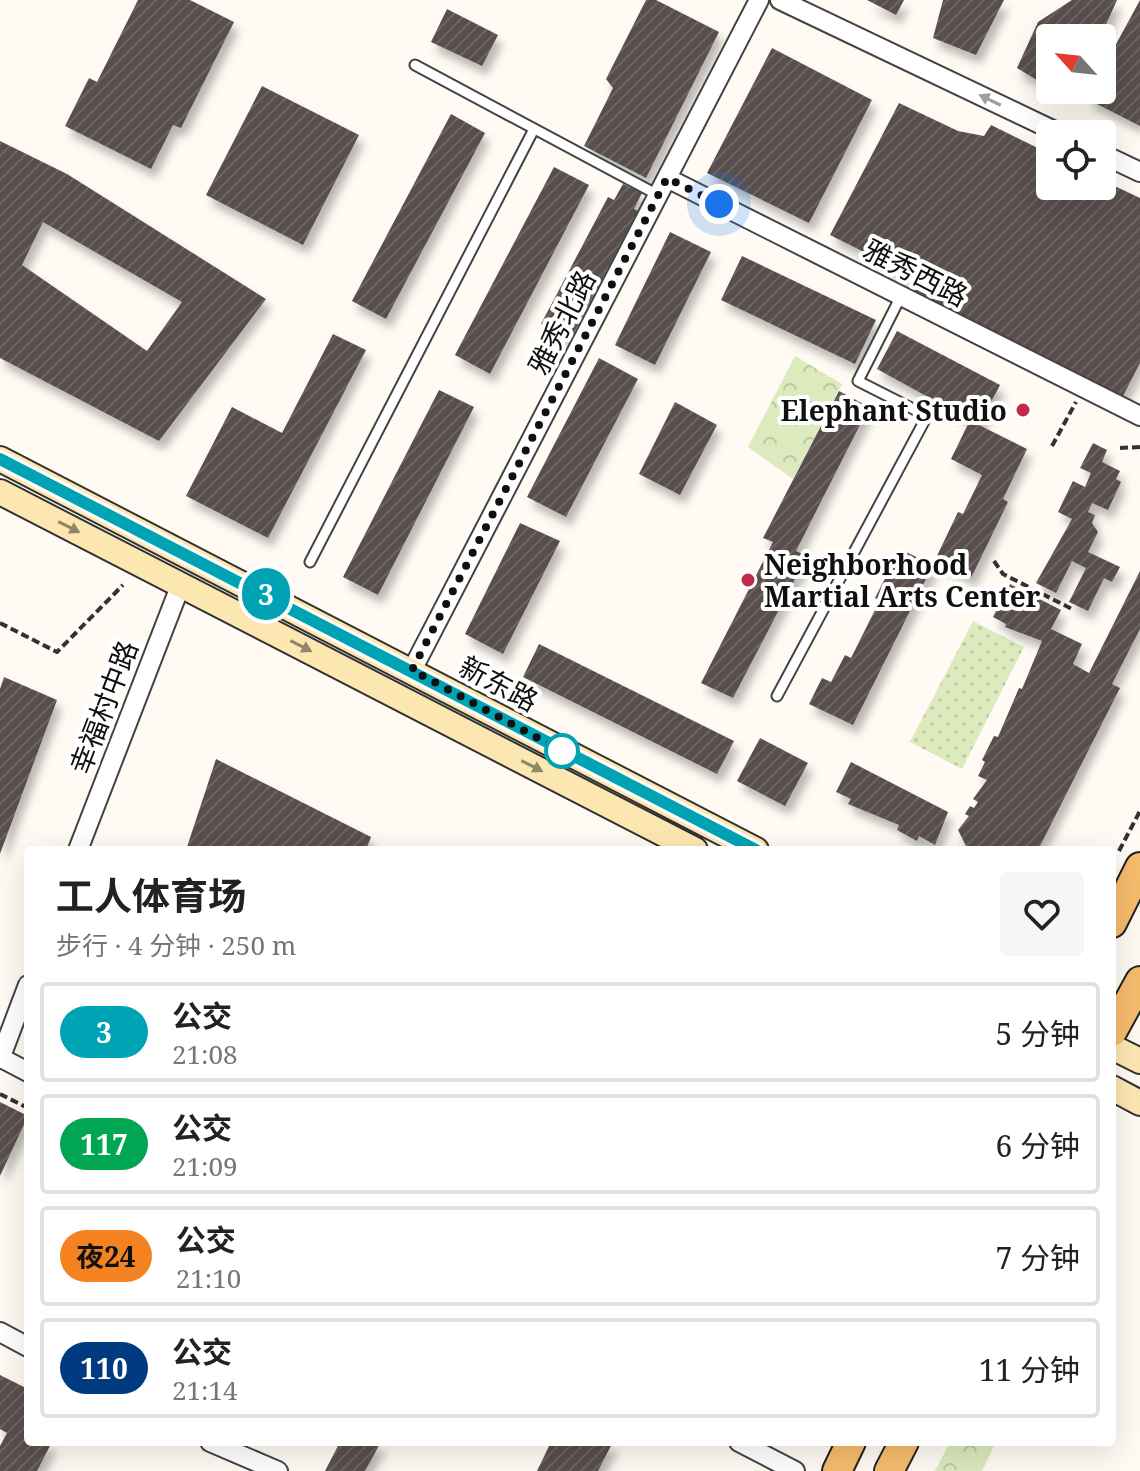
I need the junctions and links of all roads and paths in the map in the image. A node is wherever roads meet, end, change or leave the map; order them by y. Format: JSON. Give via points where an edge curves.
{"nodes":[{"id":1,"x":759,"y":0,"type":"edge"},
{"id":2,"x":780,"y":0,"type":"edge"},
{"id":3,"x":415,"y":65,"type":"dead end"},
{"id":4,"x":1036,"y":122,"type":"edge"},
{"id":5,"x":534,"y":129,"type":"junction"},
{"id":6,"x":1116,"y":161,"type":"edge"},
{"id":7,"x":1140,"y":172,"type":"edge"},
{"id":8,"x":667,"y":178,"type":"junction"},
{"id":9,"x":658,"y":195,"type":"junction"},
{"id":10,"x":901,"y":296,"type":"junction"},
{"id":11,"x":1083,"y":387,"type":"junction"},
{"id":12,"x":1140,"y":416,"type":"edge"},
{"id":13,"x":1052,"y":446,"type":"dead end"},
{"id":14,"x":1140,"y":447,"type":"edge"},
{"id":15,"x":1120,"y":448,"type":"dead end"},
{"id":16,"x":0,"y":459,"type":"edge"},
{"id":17,"x":0,"y":492,"type":"edge"},
{"id":18,"x":994,"y":561,"type":"dead end"},
{"id":19,"x":310,"y":562,"type":"dead end"},
{"id":20,"x":181,"y":584,"type":"junction"},
{"id":21,"x":123,"y":585,"type":"dead end"},
{"id":22,"x":1074,"y":610,"type":"dead end"},
{"id":23,"x":0,"y":623,"type":"edge"},
{"id":24,"x":412,"y":670,"type":"junction"},
{"id":25,"x":777,"y":696,"type":"dead end"},
{"id":26,"x":1140,"y":811,"type":"edge"},
{"id":27,"x":80,"y":846,"type":"edge"},
{"id":28,"x":687,"y":846,"type":"edge"},
{"id":29,"x":748,"y":846,"type":"edge"},
{"id":30,"x":1130,"y":860,"type":"edge"},
{"id":31,"x":1116,"y":909,"type":"edge"},
{"id":32,"x":1140,"y":981,"type":"edge"},
{"id":33,"x":24,"y":995,"type":"edge"},
{"id":34,"x":1116,"y":1025,"type":"edge"},
{"id":35,"x":1116,"y":1049,"type":"edge"},
{"id":36,"x":0,"y":1058,"type":"edge"},
{"id":37,"x":1140,"y":1061,"type":"edge"},
{"id":38,"x":24,"y":1070,"type":"edge"},
{"id":39,"x":1116,"y":1090,"type":"edge"},
{"id":40,"x":0,"y":1094,"type":"edge"},
{"id":41,"x":1140,"y":1103,"type":"edge"},
{"id":42,"x":24,"y":1106,"type":"edge"},
{"id":43,"x":0,"y":1332,"type":"edge"},
{"id":44,"x":24,"y":1345,"type":"edge"},
{"id":45,"x":219,"y":1446,"type":"edge"},
{"id":46,"x":747,"y":1446,"type":"edge"},
{"id":47,"x":849,"y":1446,"type":"edge"},
{"id":48,"x":902,"y":1446,"type":"edge"},
{"id":49,"x":278,"y":1471,"type":"edge"},
{"id":50,"x":795,"y":1471,"type":"edge"},
{"id":51,"x":837,"y":1471,"type":"edge"},
{"id":52,"x":889,"y":1471,"type":"edge"}],
"edges":[{"from":1,"to":8,"type":"street","name":"雅秀北路"},
{"from":4,"to":2,"type":"street","one_way":true},
{"from":3,"to":5,"type":"lane"},
{"from":5,"to":9,"type":"lane"},
{"from":5,"to":19,"type":"lane"},
{"from":6,"to":7,"type":"street"},
{"from":8,"to":9,"type":"street","name":"雅秀北路"},
{"from":8,"to":10,"type":"street","name":"雅秀西路"},
{"from":9,"to":24,"type":"street","name":"雅秀北路"},
{"from":10,"to":11,"type":"street","name":"雅秀西路"},
{"from":10,"to":25,"type":"lane","via":[[858,381],[927,416]]},
{"from":11,"to":12,"type":"street","name":"雅秀西路"},
{"from":11,"to":13,"type":"path"},
{"from":14,"to":15,"type":"path"},
{"from":16,"to":24,"type":"main road","name":"新东路"},
{"from":17,"to":20,"type":"main road","name":"新东路","one_way":true},
{"from":18,"to":22,"type":"path","via":[[1003,574]]},
{"from":20,"to":27,"type":"street","name":"幸福村中路"},
{"from":20,"to":28,"type":"main road","name":"新东路","one_way":true},
{"from":21,"to":23,"type":"path","via":[[57,652]]},
{"from":24,"to":29,"type":"main road","name":"新东路"},
{"from":26,"to":30,"type":"path"},
{"from":30,"to":31,"type":"main road"},
{"from":32,"to":34,"type":"main road"},
{"from":33,"to":36,"type":"street"},
{"from":35,"to":37,"type":"main road"},
{"from":36,"to":38,"type":"street"},
{"from":39,"to":41,"type":"main road"},
{"from":40,"to":42,"type":"path"},
{"from":43,"to":44,"type":"street"},
{"from":45,"to":49,"type":"street"},
{"from":46,"to":50,"type":"street"},
{"from":47,"to":51,"type":"main road"},
{"from":48,"to":52,"type":"main road"}]}
